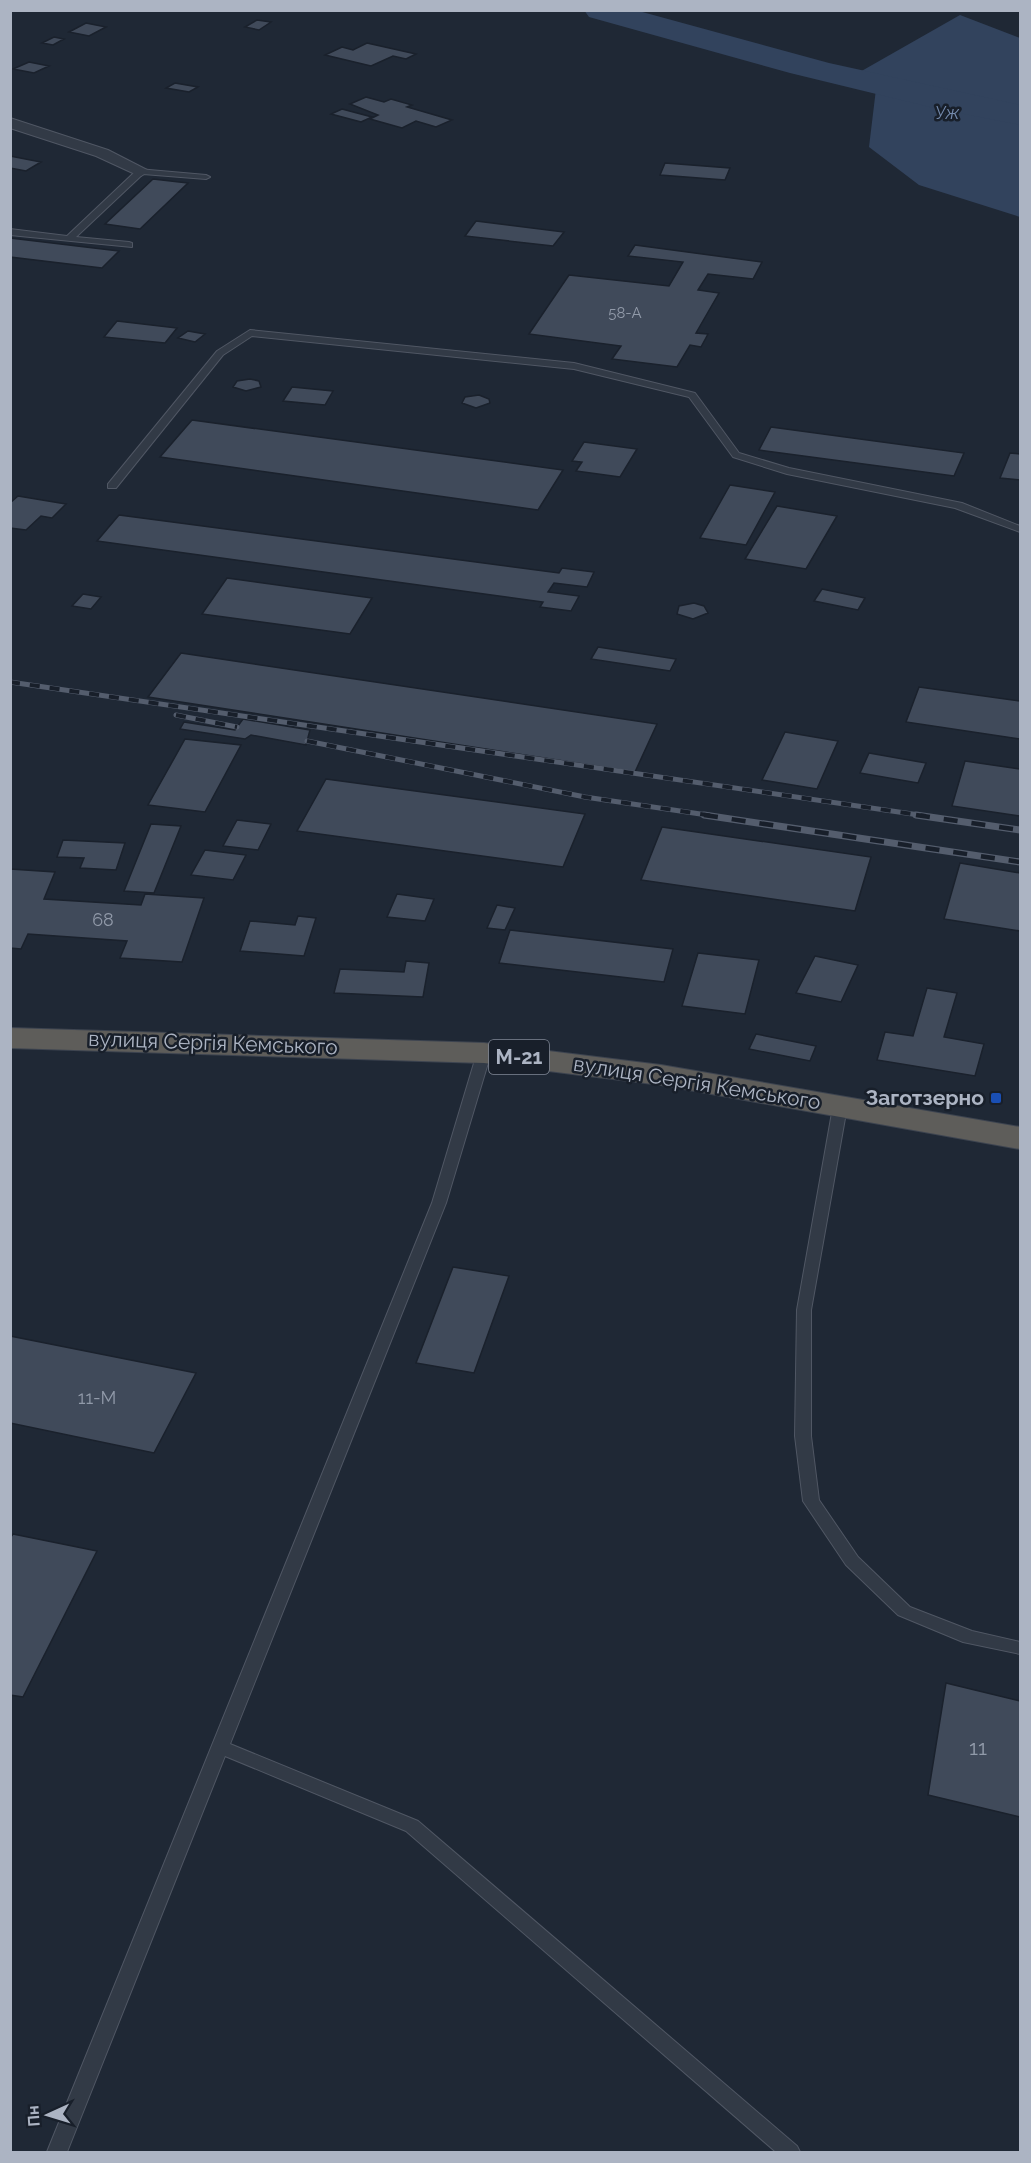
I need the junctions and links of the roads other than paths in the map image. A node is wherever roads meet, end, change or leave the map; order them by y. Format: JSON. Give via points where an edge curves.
{"nodes":[{"id":1,"x":10,"y":123,"type":"edge"},
{"id":2,"x":141,"y":171,"type":"junction"},
{"id":3,"x":206,"y":177,"type":"dead end"},
{"id":4,"x":10,"y":232,"type":"edge"},
{"id":5,"x":69,"y":238,"type":"junction"},
{"id":6,"x":129,"y":245,"type":"dead end"},
{"id":7,"x":111,"y":486,"type":"dead end"},
{"id":8,"x":1020,"y":529,"type":"edge"},
{"id":9,"x":10,"y":1038,"type":"edge"},
{"id":10,"x":484,"y":1053,"type":"junction"},
{"id":11,"x":840,"y":1107,"type":"junction"},
{"id":12,"x":1020,"y":1138,"type":"edge"},
{"id":13,"x":1020,"y":1648,"type":"edge"},
{"id":14,"x":220,"y":1747,"type":"junction"},
{"id":15,"x":57,"y":2152,"type":"edge"},
{"id":16,"x":790,"y":2152,"type":"edge"}],
"edges":[{"from":1,"to":2,"type":"street","via":[[102,153]]},
{"from":2,"to":3,"type":"lane"},
{"from":2,"to":5,"type":"lane"},
{"from":4,"to":5,"type":"lane"},
{"from":5,"to":6,"type":"lane"},
{"from":7,"to":8,"type":"lane","via":[[220,353],[250,333],[574,366],[692,394],[736,454],[787,471],[958,505]]},
{"from":9,"to":10,"type":"highway","name":"вулиця Сергія Кемського","number":"М-21"},
{"from":10,"to":11,"type":"highway","name":"вулиця Сергія Кемського","number":"М-21","via":[[661,1075]]},
{"from":10,"to":14,"type":"lane","via":[[439,1203]]},
{"from":11,"to":12,"type":"highway","name":"вулиця Сергія Кемського","number":"М-21"},
{"from":11,"to":13,"type":"lane","via":[[804,1310],[803,1436],[811,1501],[852,1561],[904,1611],[969,1637]]},
{"from":14,"to":15,"type":"lane"},
{"from":14,"to":16,"type":"lane","via":[[412,1826]]}]}
